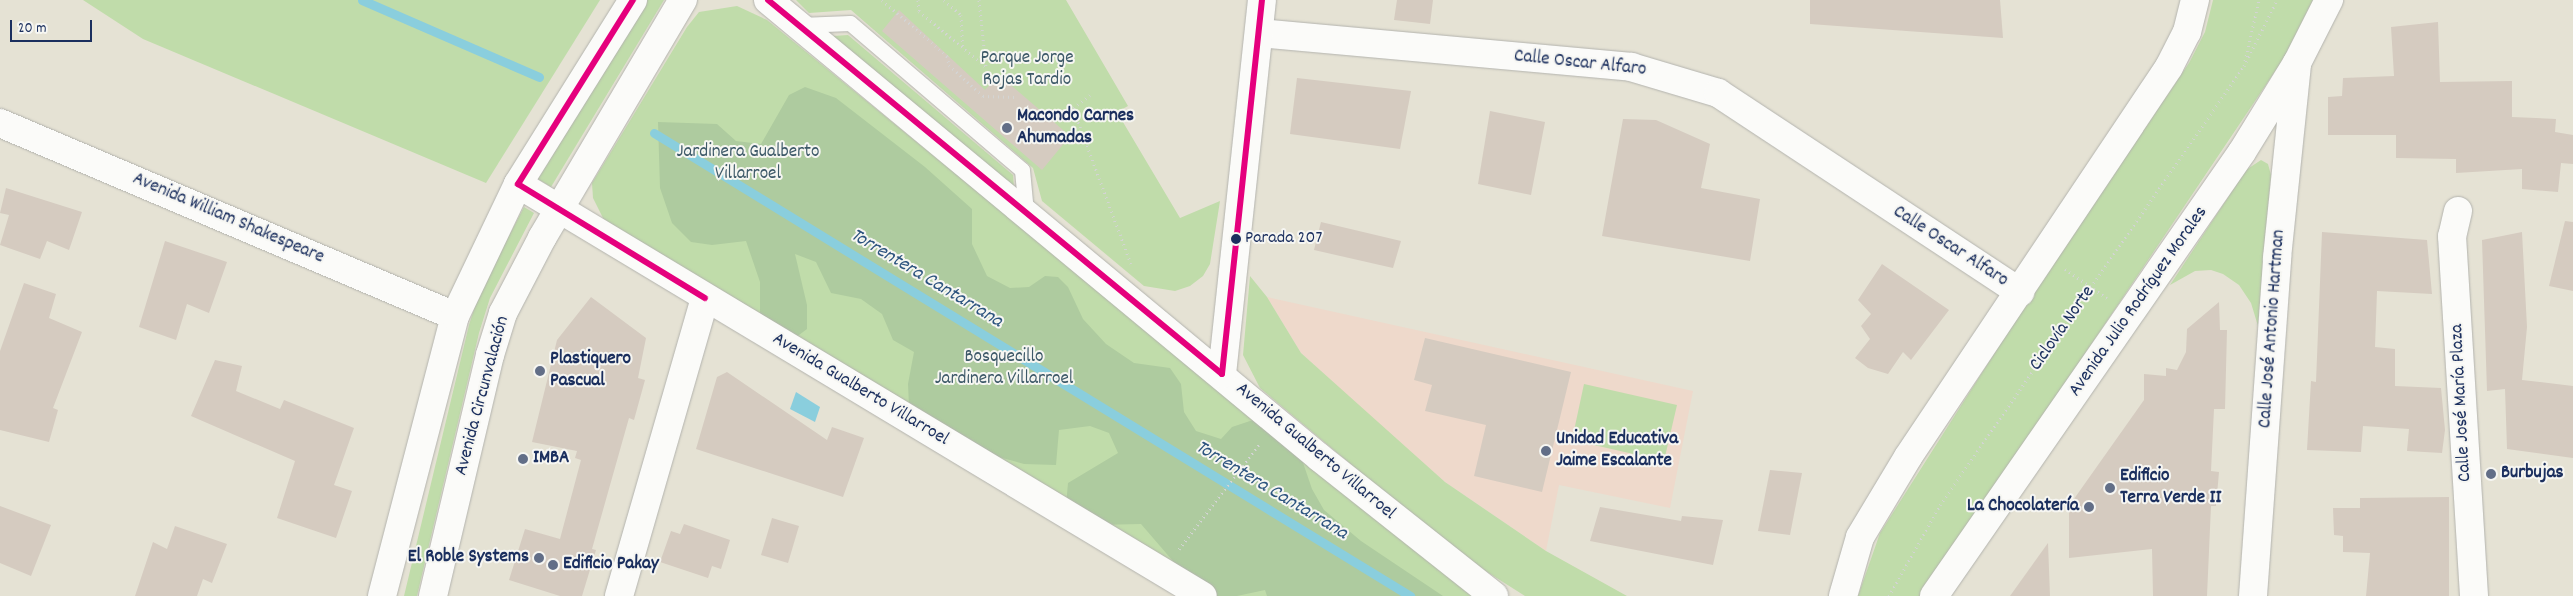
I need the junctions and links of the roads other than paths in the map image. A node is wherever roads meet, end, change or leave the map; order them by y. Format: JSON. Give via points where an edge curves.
{"nodes":[{"id":1,"x":633,"y":0,"type":"edge"},
{"id":2,"x":683,"y":0,"type":"edge"},
{"id":3,"x":768,"y":0,"type":"edge"},
{"id":4,"x":1262,"y":0,"type":"edge"},
{"id":5,"x":2195,"y":0,"type":"edge"},
{"id":6,"x":2329,"y":0,"type":"edge"},
{"id":7,"x":1259,"y":33,"type":"junction"},
{"id":8,"x":2297,"y":63,"type":"junction"},
{"id":9,"x":1,"y":126,"type":"edge"},
{"id":10,"x":518,"y":184,"type":"junction"},
{"id":11,"x":560,"y":209,"type":"junction"},
{"id":12,"x":2458,"y":211,"type":"dead end"},
{"id":13,"x":2020,"y":292,"type":"junction"},
{"id":14,"x":705,"y":298,"type":"junction"},
{"id":15,"x":455,"y":316,"type":"junction"},
{"id":16,"x":1222,"y":374,"type":"junction"},
{"id":17,"x":382,"y":596,"type":"edge"},
{"id":18,"x":433,"y":596,"type":"edge"},
{"id":19,"x":619,"y":596,"type":"edge"},
{"id":20,"x":1201,"y":596,"type":"edge"},
{"id":21,"x":1494,"y":596,"type":"edge"},
{"id":22,"x":1844,"y":596,"type":"edge"},
{"id":23,"x":1934,"y":596,"type":"edge"},
{"id":24,"x":2254,"y":596,"type":"edge"},
{"id":25,"x":2474,"y":596,"type":"edge"}],
"edges":[{"from":1,"to":10,"type":"main road"},
{"from":2,"to":11,"type":"main road","name":"Avenida Circunvalación"},
{"from":3,"to":16,"type":"main road","name":"Avenida Gualberto Villarroel"},
{"from":4,"to":7,"type":"main road"},
{"from":5,"to":13,"type":"main road","via":[[2187,32],[2169,67]]},
{"from":6,"to":8,"type":"main road","name":"Avenida Julio Rodríguez Morales"},
{"from":7,"to":13,"type":"main road","name":"Calle Oscar Alfaro","via":[[1631,67],[1718,93]]},
{"from":7,"to":16,"type":"main road","via":[[1234,240]]},
{"from":8,"to":23,"type":"main road","name":"Avenida Julio Rodríguez Morales","via":[[2242,152]]},
{"from":8,"to":24,"type":"main road","name":"Calle José Antonio Hartman","via":[[2278,249]]},
{"from":9,"to":15,"type":"main road","name":"Avenida William Shakespeare"},
{"from":10,"to":11,"type":"main road","name":"Avenida Gualberto Villarroel"},
{"from":10,"to":15,"type":"main road"},
{"from":11,"to":14,"type":"main road","name":"Avenida Gualberto Villarroel"},
{"from":11,"to":18,"type":"main road","name":"Avenida Circunvalación","via":[[503,313],[490,355]]},
{"from":12,"to":25,"type":"main road","name":"Calle José María Plaza","via":[[2452,236]]},
{"from":13,"to":22,"type":"main road","via":[[1908,457],[1865,529]]},
{"from":14,"to":19,"type":"main road"},
{"from":14,"to":20,"type":"main road","name":"Avenida Gualberto Villarroel"},
{"from":15,"to":17,"type":"main road"},
{"from":16,"to":21,"type":"main road","name":"Avenida Gualberto Villarroel","via":[[1320,458]]}]}
